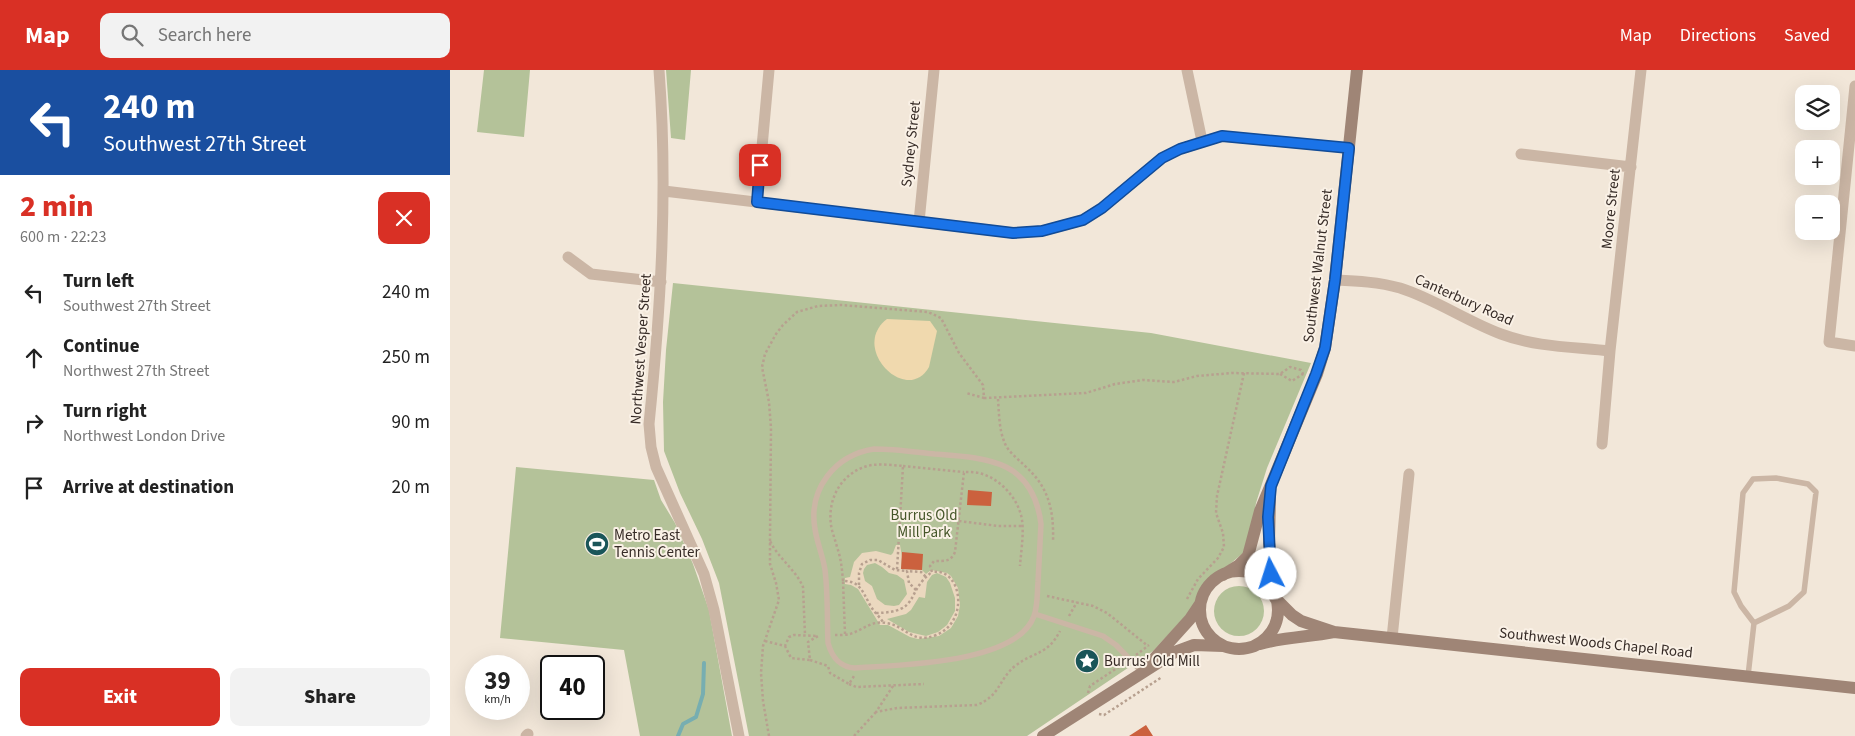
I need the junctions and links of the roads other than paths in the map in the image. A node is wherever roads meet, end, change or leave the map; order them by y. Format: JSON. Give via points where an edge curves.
{"nodes":[{"id":1,"x":659,"y":70,"type":"edge"},
{"id":2,"x":769,"y":70,"type":"edge"},
{"id":3,"x":934,"y":70,"type":"edge"},
{"id":4,"x":1187,"y":70,"type":"edge"},
{"id":5,"x":1357,"y":70,"type":"edge"},
{"id":6,"x":1641,"y":70,"type":"edge"},
{"id":7,"x":1855,"y":86,"type":"edge"},
{"id":8,"x":1202,"y":141,"type":"junction"},
{"id":9,"x":1349,"y":148,"type":"junction"},
{"id":10,"x":1522,"y":154,"type":"dead end"},
{"id":11,"x":1631,"y":167,"type":"junction"},
{"id":12,"x":664,"y":191,"type":"junction"},
{"id":13,"x":757,"y":202,"type":"junction"},
{"id":14,"x":919,"y":222,"type":"junction"},
{"id":15,"x":568,"y":257,"type":"dead end"},
{"id":16,"x":1335,"y":280,"type":"junction"},
{"id":17,"x":661,"y":282,"type":"junction"},
{"id":18,"x":1855,"y":346,"type":"edge"},
{"id":19,"x":1610,"y":352,"type":"junction"},
{"id":20,"x":1602,"y":444,"type":"dead end"},
{"id":21,"x":1409,"y":474,"type":"dead end"},
{"id":22,"x":1271,"y":486,"type":"junction"},
{"id":23,"x":1223,"y":575,"type":"junction"},
{"id":24,"x":1275,"y":594,"type":"junction"},
{"id":25,"x":1200,"y":604,"type":"junction"},
{"id":26,"x":1035,"y":614,"type":"junction"},
{"id":27,"x":1754,"y":623,"type":"junction"},
{"id":28,"x":1334,"y":632,"type":"junction"},
{"id":29,"x":1392,"y":638,"type":"junction"},
{"id":30,"x":1223,"y":646,"type":"junction"},
{"id":31,"x":1248,"y":648,"type":"junction"},
{"id":32,"x":1142,"y":672,"type":"junction"},
{"id":33,"x":1748,"y":676,"type":"junction"},
{"id":34,"x":1855,"y":688,"type":"edge"},
{"id":35,"x":738,"y":736,"type":"edge"},
{"id":36,"x":1043,"y":736,"type":"edge"}],
"edges":[{"from":1,"to":12,"type":"street","name":"Northwest Vesper Street"},
{"from":2,"to":13,"type":"street"},
{"from":3,"to":14,"type":"street","name":"Sydney Street"},
{"from":4,"to":8,"type":"street"},
{"from":5,"to":9,"type":"main road","name":"Southwest Walnut Street"},
{"from":6,"to":11,"type":"street","name":"Moore Street"},
{"from":7,"to":18,"type":"street","via":[[1829,342]]},
{"from":8,"to":9,"type":"street","via":[[1222,136]]},
{"from":8,"to":14,"type":"street","via":[[1162,158],[1083,220],[1042,231],[1013,233]]},
{"from":9,"to":16,"type":"main road","name":"Southwest Walnut Street"},
{"from":10,"to":11,"type":"street"},
{"from":11,"to":19,"type":"street","name":"Moore Street"},
{"from":12,"to":13,"type":"street"},
{"from":12,"to":17,"type":"street","name":"Northwest Vesper Street"},
{"from":13,"to":14,"type":"street"},
{"from":15,"to":17,"type":"street","via":[[591,274]]},
{"from":16,"to":19,"type":"street","name":"Canterbury Road","via":[[1398,287],[1516,339]]},
{"from":16,"to":22,"type":"main road","name":"Southwest Walnut Street","via":[[1325,348]]},
{"from":17,"to":35,"type":"street","name":"Northwest Vesper Street","via":[[649,424],[651,447],[658,474],[704,574]]},
{"from":19,"to":20,"type":"street","name":"Moore Street"},
{"from":21,"to":29,"type":"street"},
{"from":22,"to":23,"type":"main road","name":"Southwest Walnut Street","via":[[1260,511],[1248,556]]},
{"from":22,"to":24,"type":"main road","name":"Southwest Walnut Street","via":[[1268,543]]},
{"from":23,"to":24,"type":"main road","via":[[1248,572],[1260,578]]},
{"from":23,"to":25,"type":"main road","via":[[1204,592]]},
{"from":24,"to":28,"type":"main road","name":"Southwest Woods Chapel Road","via":[[1301,621]]},
{"from":24,"to":31,"type":"main road","via":[[1278,610],[1275,623],[1260,643]]},
{"from":25,"to":30,"type":"main road","via":[[1204,629]]},
{"from":25,"to":32,"type":"main road"},
{"from":26,"to":26,"type":"lane","via":[[1039,512],[1024,481],[1007,466],[970,456],[874,449],[850,455],[827,476],[816,501],[814,524],[825,570],[828,643],[830,652],[843,665],[855,668],[966,658],[1020,635]]},
{"from":26,"to":32,"type":"lane","via":[[1103,636]]},
{"from":27,"to":27,"type":"lane","via":[[1789,606],[1804,592],[1816,492],[1808,484],[1776,478],[1753,479],[1743,493],[1734,592]]},
{"from":27,"to":33,"type":"lane"},
{"from":28,"to":29,"type":"main road","name":"Southwest Woods Chapel Road"},
{"from":28,"to":31,"type":"main road","name":"Southwest Woods Chapel Road","via":[[1276,639]]},
{"from":29,"to":33,"type":"main road","name":"Southwest Woods Chapel Road"},
{"from":30,"to":31,"type":"main road"},
{"from":30,"to":32,"type":"main road","via":[[1190,647]]},
{"from":32,"to":36,"type":"main road"},
{"from":33,"to":34,"type":"main road","name":"Southwest Woods Chapel Road"}]}
